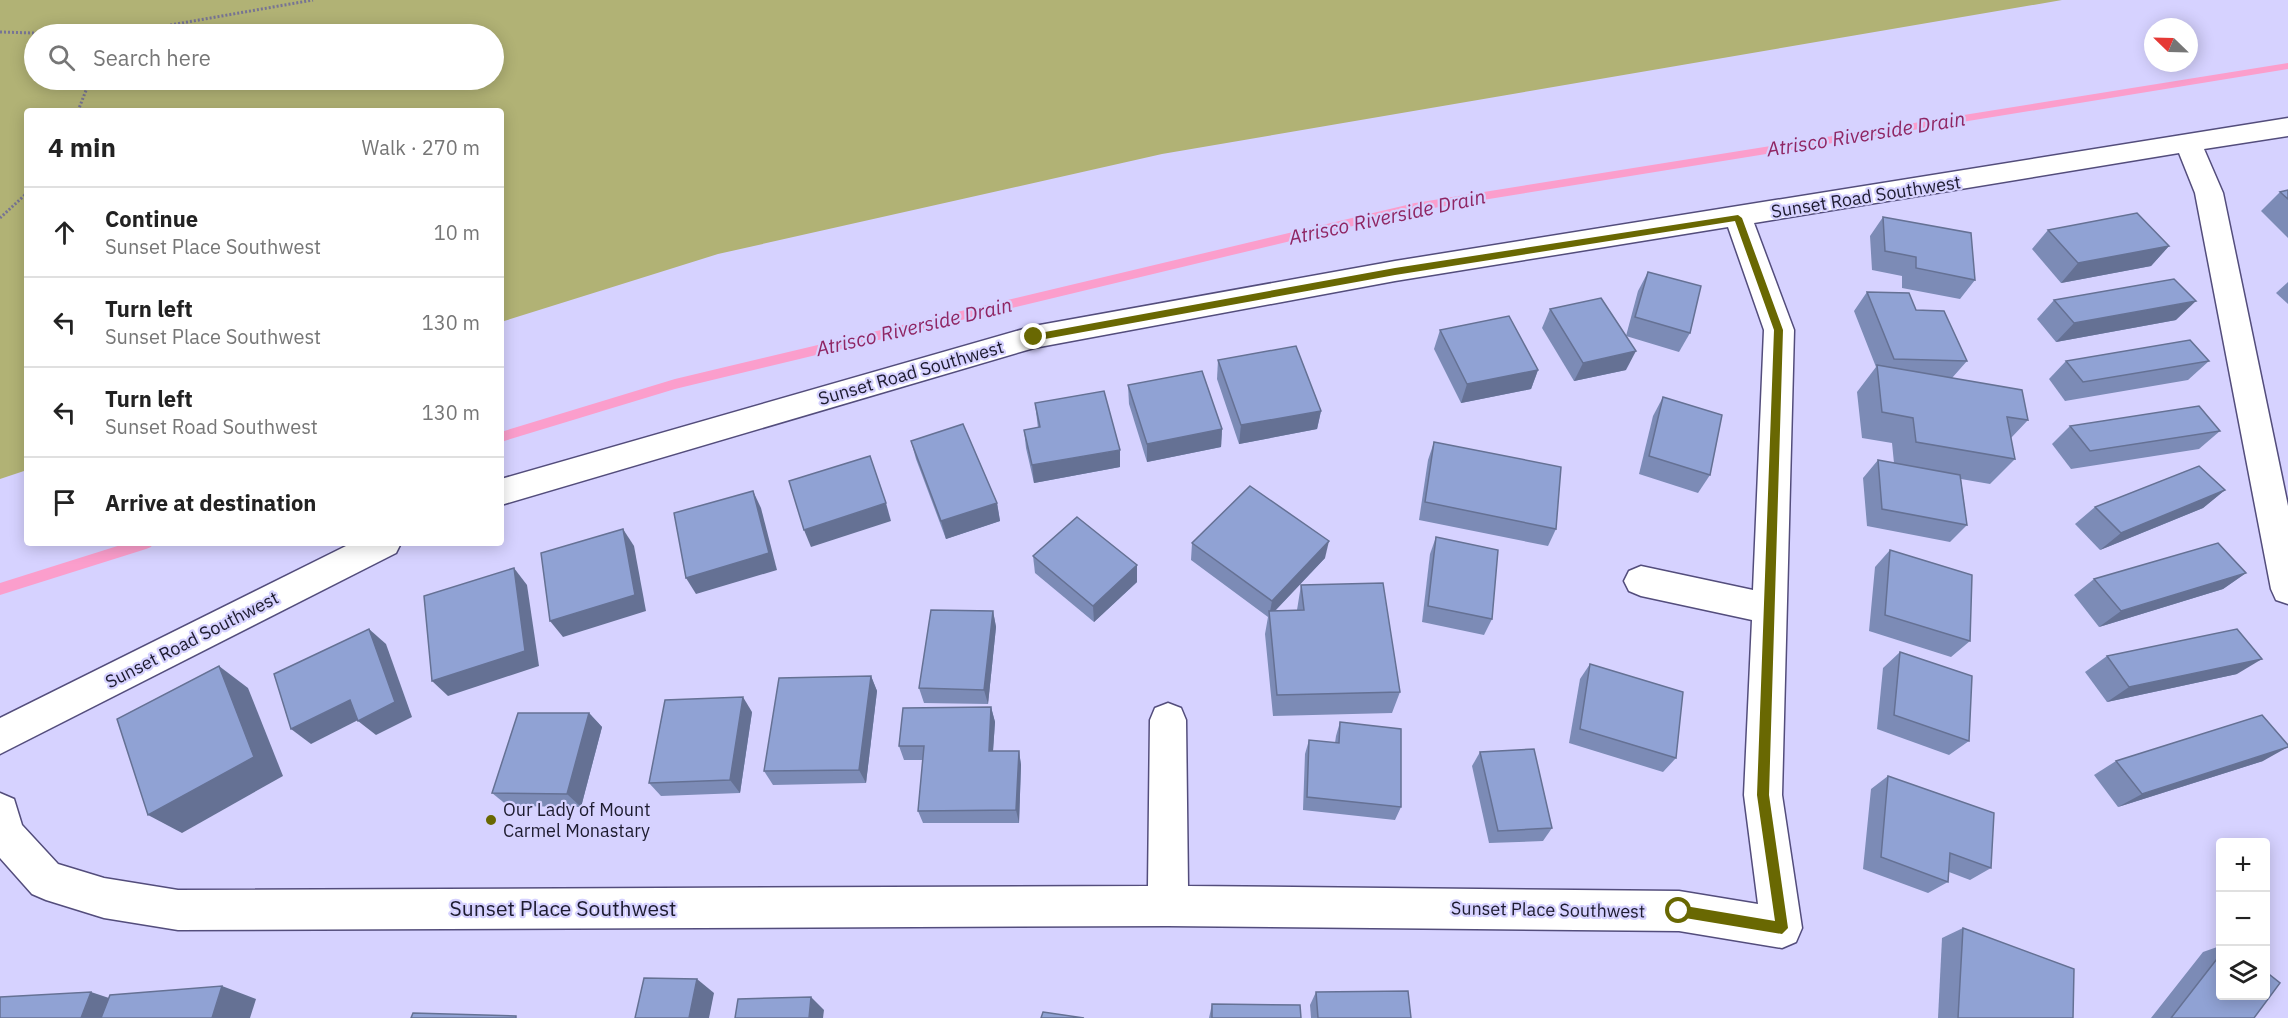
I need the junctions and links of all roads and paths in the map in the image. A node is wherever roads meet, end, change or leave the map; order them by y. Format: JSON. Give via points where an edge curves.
{"nodes":[{"id":1,"x":313,"y":0,"type":"edge"},
{"id":2,"x":176,"y":24,"type":"edge"},
{"id":3,"x":0,"y":32,"type":"edge"},
{"id":4,"x":24,"y":33,"type":"edge"},
{"id":5,"x":86,"y":90,"type":"edge"},
{"id":6,"x":79,"y":108,"type":"edge"},
{"id":7,"x":2288,"y":127,"type":"edge"},
{"id":8,"x":2189,"y":144,"type":"junction"},
{"id":9,"x":24,"y":196,"type":"edge"},
{"id":10,"x":0,"y":218,"type":"edge"},
{"id":11,"x":1738,"y":218,"type":"junction"},
{"id":12,"x":504,"y":491,"type":"edge"},
{"id":13,"x":378,"y":546,"type":"edge"},
{"id":14,"x":1641,"y":581,"type":"dead end"},
{"id":15,"x":2288,"y":589,"type":"edge"},
{"id":16,"x":1770,"y":609,"type":"junction"},
{"id":17,"x":1168,"y":720,"type":"dead end"},
{"id":18,"x":0,"y":737,"type":"edge"},
{"id":19,"x":0,"y":812,"type":"edge"},
{"id":20,"x":1168,"y":906,"type":"junction"}],
"edges":[{"from":1,"to":2,"type":"path"},
{"from":3,"to":4,"type":"path"},
{"from":5,"to":6,"type":"path"},
{"from":7,"to":8,"type":"street","name":"Sunset Road Southwest"},
{"from":8,"to":11,"type":"street","name":"Sunset Road Southwest"},
{"from":8,"to":15,"type":"street","via":[[2209,193]]},
{"from":9,"to":10,"type":"path"},
{"from":11,"to":12,"type":"street","name":"Sunset Road Southwest","via":[[1395,272],[1034,337]]},
{"from":11,"to":16,"type":"street","name":"Sunset Place Southwest","via":[[1779,330]]},
{"from":13,"to":18,"type":"street","name":"Sunset Road Southwest"},
{"from":14,"to":16,"type":"street"},
{"from":16,"to":20,"type":"street","name":"Sunset Place Southwest","via":[[1763,795],[1782,928],[1679,911]]},
{"from":17,"to":20,"type":"street"},
{"from":19,"to":20,"type":"street","name":"Sunset Place Southwest","via":[[4,834],[46,880],[104,898],[178,910]]}]}
